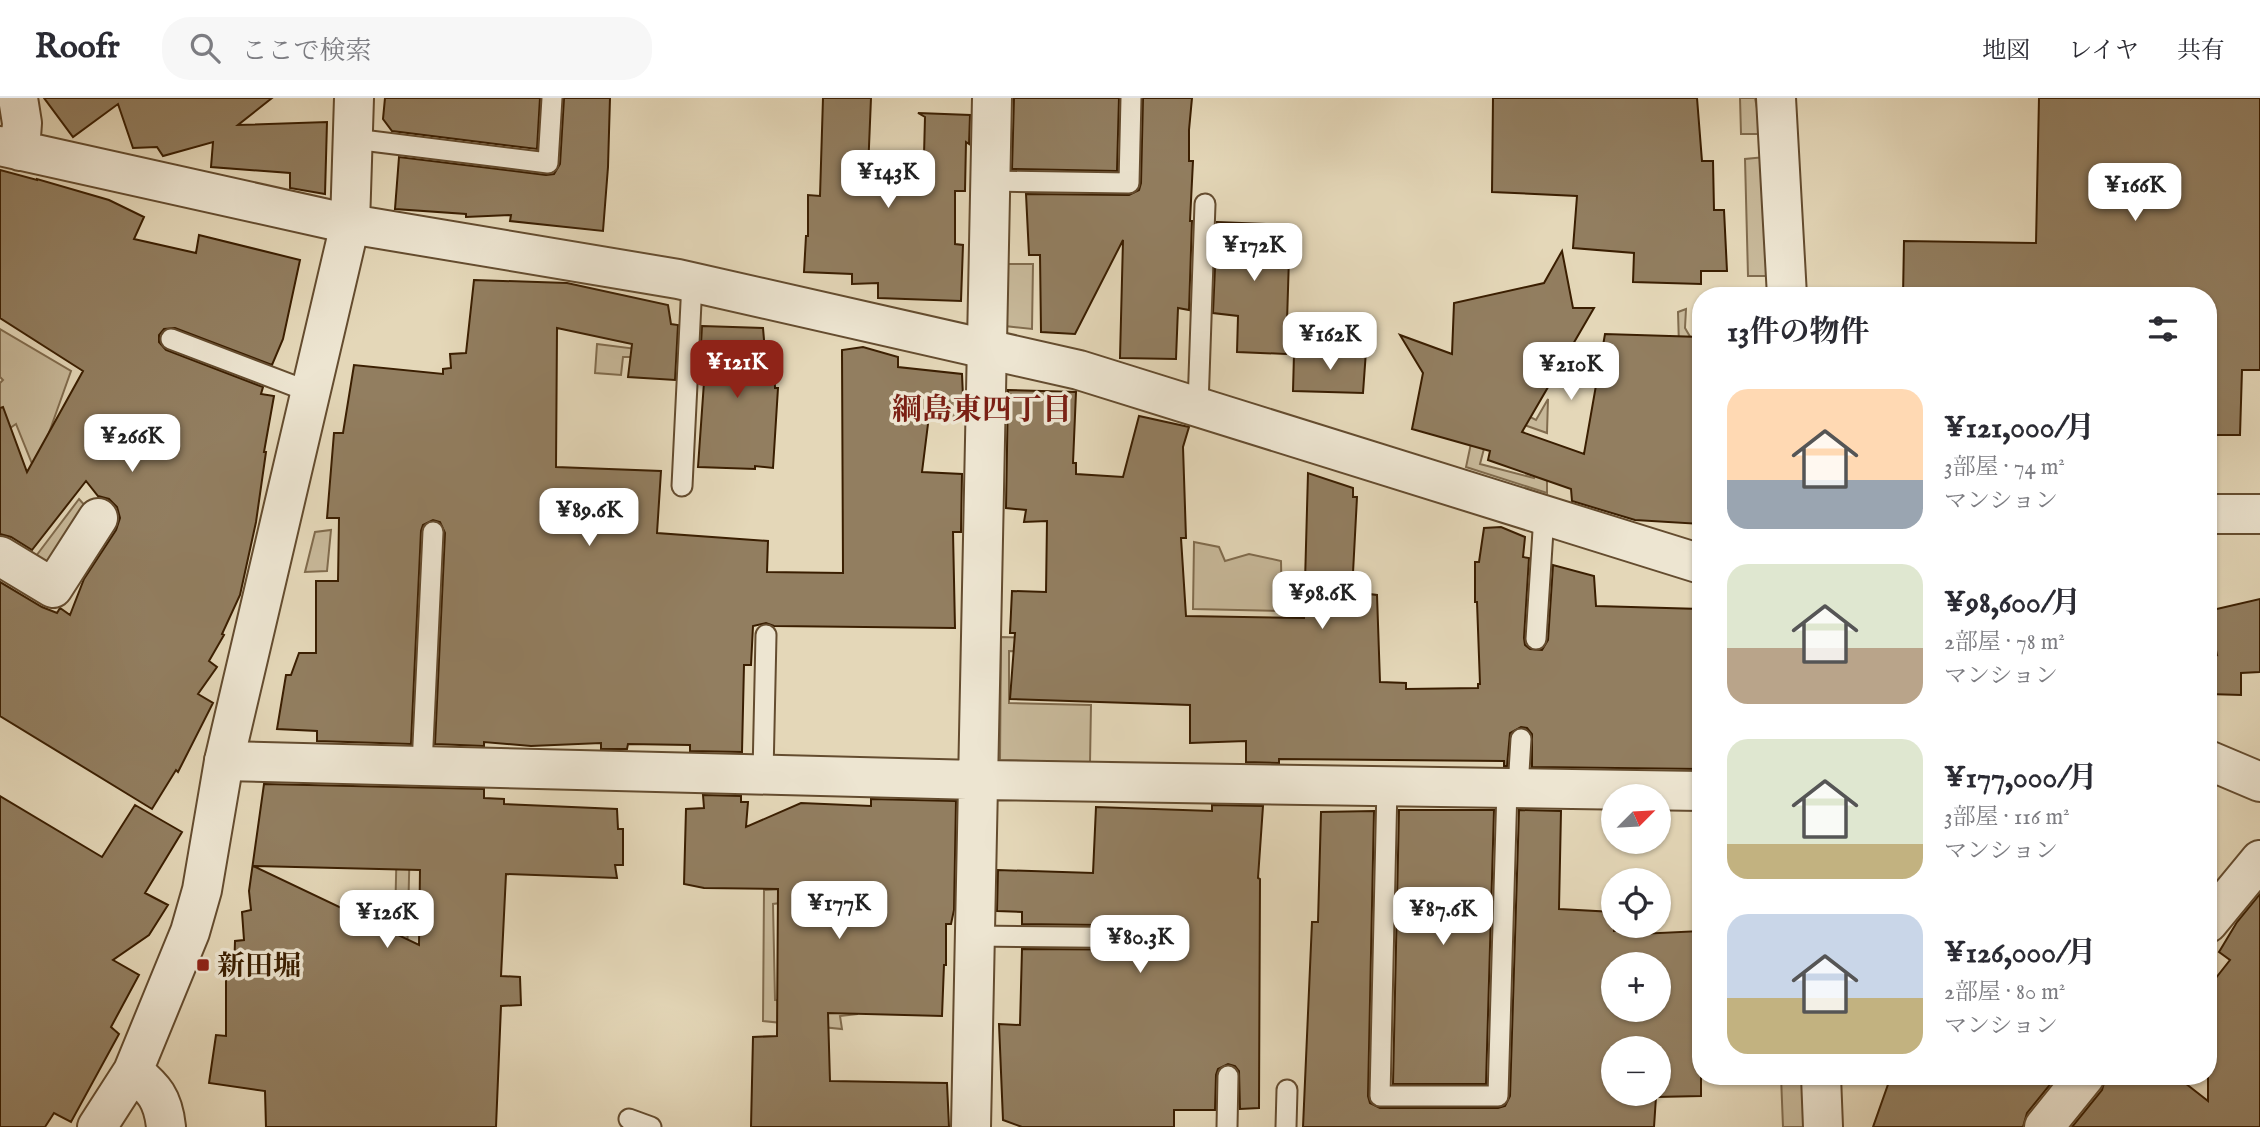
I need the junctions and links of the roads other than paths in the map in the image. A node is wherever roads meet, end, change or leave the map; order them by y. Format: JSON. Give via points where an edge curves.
{"nodes":[{"id":1,"x":18,"y":98,"type":"edge"},
{"id":2,"x":354,"y":98,"type":"edge"},
{"id":3,"x":552,"y":98,"type":"edge"},
{"id":4,"x":992,"y":98,"type":"edge"},
{"id":5,"x":1130,"y":98,"type":"edge"},
{"id":6,"x":1776,"y":98,"type":"edge"},
{"id":7,"x":354,"y":139,"type":"junction"},
{"id":8,"x":10,"y":148,"type":"edge"},
{"id":9,"x":990,"y":181,"type":"junction"},
{"id":10,"x":1205,"y":204,"type":"dead end"},
{"id":11,"x":350,"y":224,"type":"junction"},
{"id":12,"x":692,"y":282,"type":"junction"},
{"id":13,"x":1786,"y":287,"type":"edge"},
{"id":14,"x":171,"y":339,"type":"dead end"},
{"id":15,"x":985,"y":349,"type":"junction"},
{"id":16,"x":310,"y":392,"type":"junction"},
{"id":17,"x":1198,"y":406,"type":"junction"},
{"id":18,"x":682,"y":486,"type":"dead end"},
{"id":19,"x":2217,"y":514,"type":"edge"},
{"id":20,"x":2260,"y":514,"type":"edge"},
{"id":21,"x":1544,"y":515,"type":"junction"},
{"id":22,"x":98,"y":518,"type":"dead end"},
{"id":23,"x":433,"y":532,"type":"dead end"},
{"id":24,"x":0,"y":556,"type":"edge"},
{"id":25,"x":1692,"y":562,"type":"edge"},
{"id":26,"x":766,"y":635,"type":"dead end"},
{"id":27,"x":1536,"y":639,"type":"dead end"},
{"id":28,"x":1521,"y":739,"type":"dead end"},
{"id":29,"x":224,"y":761,"type":"junction"},
{"id":30,"x":2217,"y":764,"type":"edge"},
{"id":31,"x":422,"y":766,"type":"junction"},
{"id":32,"x":763,"y":774,"type":"junction"},
{"id":33,"x":977,"y":780,"type":"junction"},
{"id":34,"x":2260,"y":782,"type":"edge"},
{"id":35,"x":1387,"y":786,"type":"junction"},
{"id":36,"x":1512,"y":788,"type":"junction"},
{"id":37,"x":1692,"y":790,"type":"edge"},
{"id":38,"x":2260,"y":860,"type":"edge"},
{"id":39,"x":2217,"y":912,"type":"edge"},
{"id":40,"x":974,"y":936,"type":"junction"},
{"id":41,"x":1176,"y":938,"type":"dead end"},
{"id":42,"x":133,"y":1071,"type":"junction"},
{"id":43,"x":1228,"y":1076,"type":"dead end"},
{"id":44,"x":1822,"y":1085,"type":"edge"},
{"id":45,"x":2078,"y":1085,"type":"edge"},
{"id":46,"x":1287,"y":1090,"type":"dead end"},
{"id":47,"x":629,"y":1119,"type":"dead end"},
{"id":48,"x":97,"y":1127,"type":"edge"},
{"id":49,"x":166,"y":1127,"type":"edge"},
{"id":50,"x":651,"y":1127,"type":"edge"},
{"id":51,"x":971,"y":1127,"type":"edge"},
{"id":52,"x":1227,"y":1127,"type":"edge"},
{"id":53,"x":1286,"y":1127,"type":"edge"},
{"id":54,"x":1824,"y":1127,"type":"edge"},
{"id":55,"x":2044,"y":1127,"type":"edge"}],
"edges":[{"from":1,"to":8,"type":"street","via":[[22,123]]},
{"from":2,"to":7,"type":"street"},
{"from":3,"to":7,"type":"lane","via":[[548,163]]},
{"from":4,"to":9,"type":"street"},
{"from":5,"to":9,"type":"lane","via":[[1129,183]]},
{"from":6,"to":13,"type":"street"},
{"from":7,"to":11,"type":"street"},
{"from":8,"to":11,"type":"street"},
{"from":9,"to":15,"type":"street"},
{"from":10,"to":17,"type":"lane"},
{"from":11,"to":12,"type":"street"},
{"from":11,"to":16,"type":"street"},
{"from":12,"to":15,"type":"street"},
{"from":12,"to":18,"type":"lane"},
{"from":14,"to":16,"type":"lane"},
{"from":15,"to":17,"type":"street","via":[[1079,370]]},
{"from":15,"to":33,"type":"street"},
{"from":16,"to":29,"type":"street"},
{"from":17,"to":21,"type":"street"},
{"from":19,"to":20,"type":"street"},
{"from":21,"to":25,"type":"street"},
{"from":21,"to":27,"type":"lane"},
{"from":22,"to":24,"type":"street","via":[[54,588]]},
{"from":23,"to":31,"type":"lane"},
{"from":26,"to":32,"type":"lane"},
{"from":28,"to":36,"type":"lane"},
{"from":29,"to":31,"type":"street"},
{"from":29,"to":42,"type":"street","via":[[202,890],[190,932]]},
{"from":30,"to":34,"type":"street"},
{"from":31,"to":32,"type":"street"},
{"from":32,"to":33,"type":"street"},
{"from":33,"to":35,"type":"street"},
{"from":33,"to":40,"type":"street"},
{"from":35,"to":36,"type":"street"},
{"from":35,"to":36,"type":"lane","via":[[1380,1096],[1498,1096]]},
{"from":36,"to":37,"type":"street"},
{"from":38,"to":39,"type":"street"},
{"from":40,"to":41,"type":"lane"},
{"from":40,"to":51,"type":"street"},
{"from":42,"to":48,"type":"street"},
{"from":42,"to":49,"type":"street","via":[[159,1098]]},
{"from":43,"to":52,"type":"lane"},
{"from":44,"to":54,"type":"street"},
{"from":45,"to":55,"type":"street"},
{"from":46,"to":53,"type":"lane"},
{"from":47,"to":50,"type":"lane"}]}
